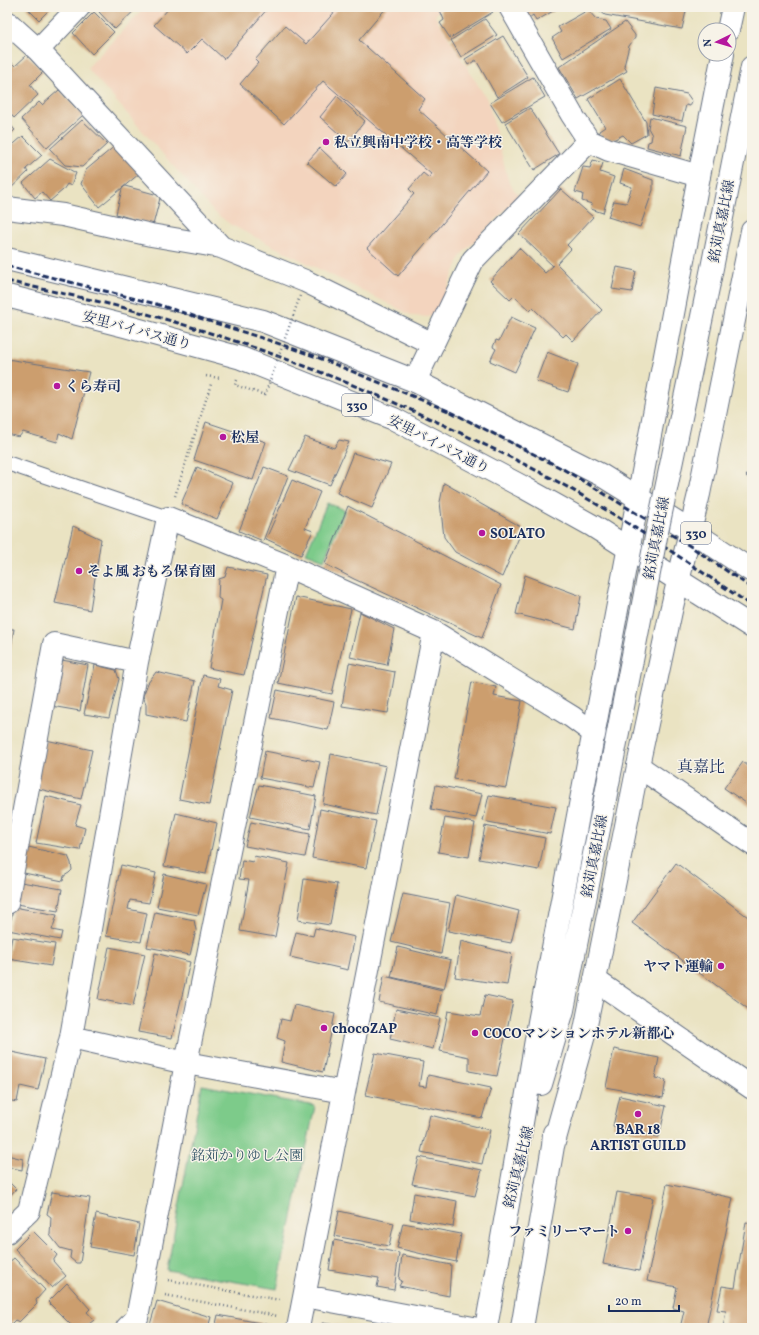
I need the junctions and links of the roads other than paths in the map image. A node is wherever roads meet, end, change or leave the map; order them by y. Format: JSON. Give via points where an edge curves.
{"nodes":[{"id":1,"x":79,"y":7,"type":"edge"},
{"id":2,"x":510,"y":7,"type":"edge"},
{"id":3,"x":733,"y":7,"type":"edge"},
{"id":4,"x":7,"y":22,"type":"edge"},
{"id":5,"x":730,"y":22,"type":"edge"},
{"id":6,"x":38,"y":50,"type":"junction"},
{"id":7,"x":721,"y":62,"type":"edge"},
{"id":8,"x":752,"y":67,"type":"edge"},
{"id":9,"x":589,"y":141,"type":"junction"},
{"id":10,"x":698,"y":176,"type":"junction"},
{"id":11,"x":7,"y":208,"type":"edge"},
{"id":12,"x":752,"y":232,"type":"edge"},
{"id":13,"x":221,"y":247,"type":"junction"},
{"id":14,"x":7,"y":259,"type":"edge"},
{"id":15,"x":7,"y":296,"type":"edge"},
{"id":16,"x":433,"y":344,"type":"junction"},
{"id":17,"x":415,"y":381,"type":"junction"},
{"id":18,"x":7,"y":463,"type":"edge"},
{"id":19,"x":638,"y":498,"type":"junction"},
{"id":20,"x":168,"y":518,"type":"junction"},
{"id":21,"x":690,"y":530,"type":"junction"},
{"id":22,"x":628,"y":548,"type":"junction"},
{"id":23,"x":287,"y":566,"type":"junction"},
{"id":24,"x":752,"y":571,"type":"edge"},
{"id":25,"x":679,"y":580,"type":"junction"},
{"id":26,"x":752,"y":627,"type":"edge"},
{"id":27,"x":434,"y":632,"type":"junction"},
{"id":28,"x":137,"y":662,"type":"junction"},
{"id":29,"x":594,"y":734,"type":"junction"},
{"id":30,"x":638,"y":766,"type":"junction"},
{"id":31,"x":752,"y":844,"type":"edge"},
{"id":32,"x":7,"y":903,"type":"edge"},
{"id":33,"x":595,"y":980,"type":"junction"},
{"id":34,"x":563,"y":1010,"type":"junction"},
{"id":35,"x":71,"y":1037,"type":"junction"},
{"id":36,"x":186,"y":1063,"type":"junction"},
{"id":37,"x":752,"y":1088,"type":"edge"},
{"id":38,"x":344,"y":1092,"type":"junction"},
{"id":39,"x":552,"y":1146,"type":"junction"},
{"id":40,"x":513,"y":1176,"type":"junction"},
{"id":41,"x":7,"y":1232,"type":"edge"},
{"id":42,"x":305,"y":1296,"type":"junction"},
{"id":43,"x":290,"y":1322,"type":"edge"},
{"id":44,"x":127,"y":1328,"type":"edge"},
{"id":45,"x":473,"y":1328,"type":"edge"},
{"id":46,"x":486,"y":1328,"type":"edge"},
{"id":47,"x":522,"y":1328,"type":"edge"}],
"edges":[{"from":1,"to":6,"type":"main road"},
{"from":2,"to":9,"type":"main road"},
{"from":3,"to":5,"type":"main road"},
{"from":4,"to":6,"type":"main road"},
{"from":6,"to":13,"type":"main road"},
{"from":7,"to":10,"type":"main road"},
{"from":8,"to":34,"type":"main road","name":"銘苅真嘉比線","bridge":true},
{"from":9,"to":10,"type":"main road","via":[[609,150]]},
{"from":9,"to":16,"type":"main road","via":[[473,260]]},
{"from":10,"to":19,"type":"main road"},
{"from":11,"to":13,"type":"main road","via":[[63,215],[151,235]]},
{"from":12,"to":21,"type":"main road"},
{"from":13,"to":16,"type":"main road","via":[[305,281]]},
{"from":14,"to":17,"type":"main road","number":"330","via":[[264,321]]},
{"from":15,"to":22,"type":"main road","name":"安里バイパス通り","number":"330","via":[[241,358],[394,419],[523,487]]},
{"from":16,"to":17,"type":"main road"},
{"from":17,"to":19,"type":"main road","number":"330","via":[[594,472]]},
{"from":18,"to":20,"type":"lane"},
{"from":19,"to":21,"type":"main road","number":"330"},
{"from":19,"to":22,"type":"main road"},
{"from":20,"to":23,"type":"main road"},
{"from":20,"to":28,"type":"main road"},
{"from":21,"to":24,"type":"main road","number":"330"},
{"from":21,"to":25,"type":"main road"},
{"from":22,"to":25,"type":"main road","name":"安里バイパス通り","number":"330"},
{"from":22,"to":29,"type":"main road"},
{"from":23,"to":27,"type":"main road"},
{"from":23,"to":36,"type":"main road"},
{"from":25,"to":26,"type":"main road","name":"安里バイパス通り","number":"330"},
{"from":25,"to":30,"type":"main road"},
{"from":27,"to":29,"type":"main road"},
{"from":27,"to":38,"type":"main road"},
{"from":28,"to":32,"type":"main road","via":[[54,644]]},
{"from":28,"to":35,"type":"main road"},
{"from":29,"to":40,"type":"main road","via":[[539,1022]]},
{"from":30,"to":31,"type":"main road"},
{"from":30,"to":33,"type":"main road"},
{"from":33,"to":37,"type":"main road"},
{"from":33,"to":39,"type":"main road","via":[[584,1035]]},
{"from":34,"to":39,"type":"main road","name":"銘苅真嘉比線"},
{"from":34,"to":40,"type":"main road","name":"銘苅真嘉比線"},
{"from":35,"to":36,"type":"main road"},
{"from":35,"to":41,"type":"main road","via":[[28,1211]]},
{"from":36,"to":38,"type":"main road"},
{"from":36,"to":44,"type":"main road","via":[[137,1318]]},
{"from":38,"to":42,"type":"main road"},
{"from":39,"to":47,"type":"main road","name":"銘苅真嘉比線"},
{"from":40,"to":46,"type":"main road","name":"銘苅真嘉比線"},
{"from":42,"to":43,"type":"main road"},
{"from":42,"to":45,"type":"main road"}]}
